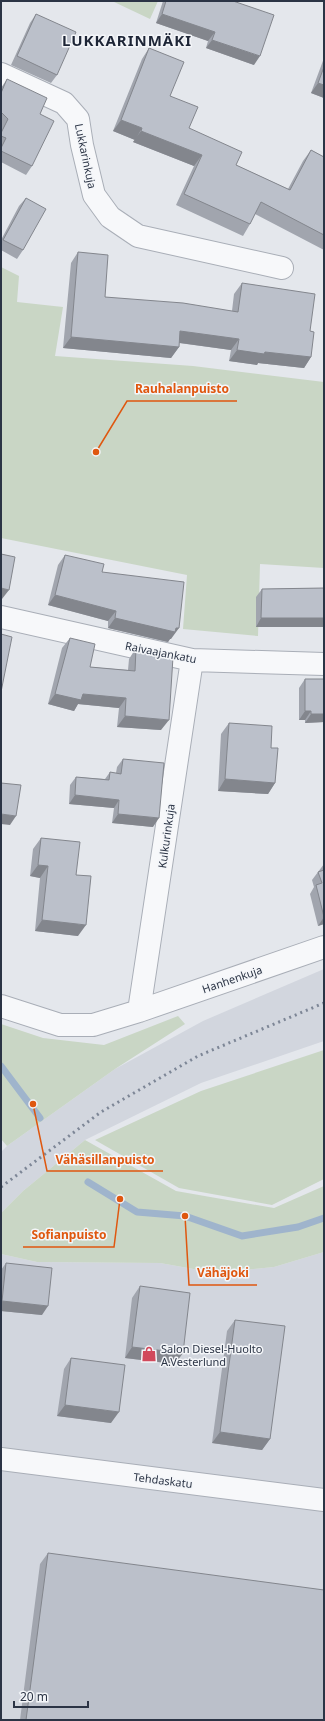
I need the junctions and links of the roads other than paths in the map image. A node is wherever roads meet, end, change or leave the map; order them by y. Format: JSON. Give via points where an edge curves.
{"nodes":[{"id":1,"x":1,"y":74,"type":"edge"},
{"id":2,"x":282,"y":268,"type":"dead end"},
{"id":3,"x":1,"y":617,"type":"edge"},
{"id":4,"x":192,"y":660,"type":"junction"},
{"id":5,"x":324,"y":664,"type":"edge"},
{"id":6,"x":324,"y":947,"type":"edge"},
{"id":7,"x":1,"y":1006,"type":"edge"},
{"id":8,"x":139,"y":1011,"type":"junction"},
{"id":9,"x":1,"y":1459,"type":"edge"},
{"id":10,"x":324,"y":1500,"type":"edge"}],
"edges":[{"from":1,"to":2,"type":"street","name":"Lukkarinkuja","via":[[64,103],[78,119],[94,195],[110,217],[138,236]]},
{"from":3,"to":4,"type":"street","name":"Raivaajankatu"},
{"from":4,"to":5,"type":"street","name":"Raivaajankatu"},
{"from":4,"to":8,"type":"street","name":"Kulkurinkuja"},
{"from":6,"to":8,"type":"street","name":"Hanhenkuja"},
{"from":7,"to":8,"type":"street","name":"Hanhenkuja","via":[[60,1025],[93,1025]]},
{"from":9,"to":10,"type":"street","name":"Tehdaskatu"}]}
